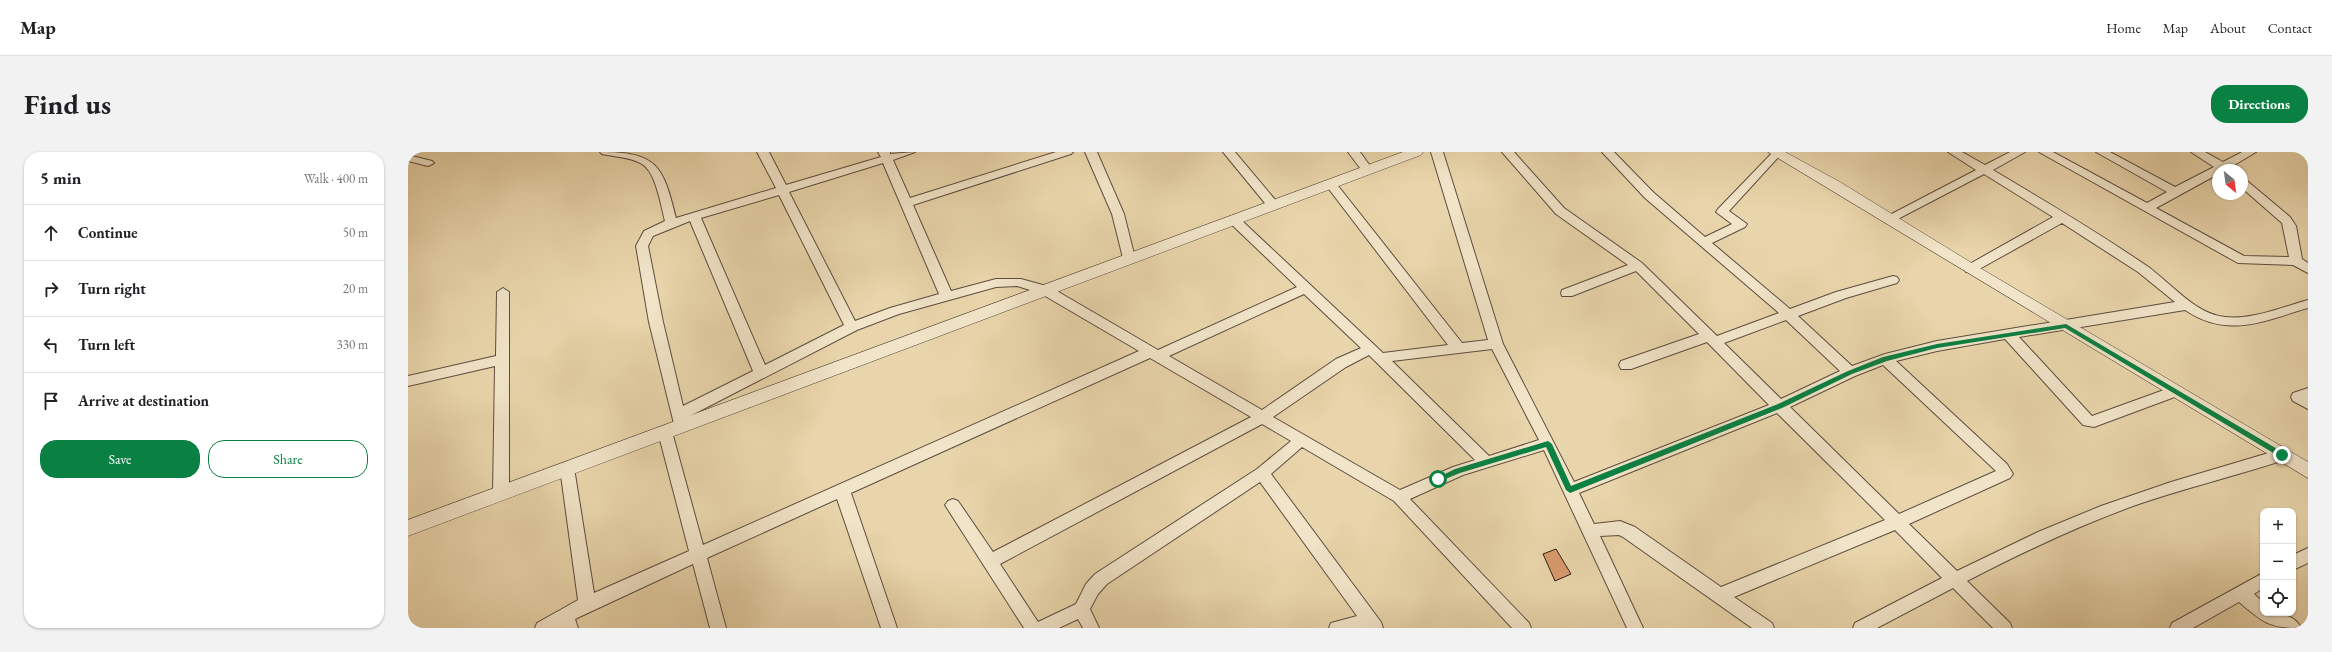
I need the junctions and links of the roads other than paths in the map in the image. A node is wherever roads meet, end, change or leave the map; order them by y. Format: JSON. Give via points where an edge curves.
{"nodes":[{"id":1,"x":606,"y":152,"type":"edge"},
{"id":2,"x":634,"y":152,"type":"edge"},
{"id":3,"x":763,"y":152,"type":"edge"},
{"id":4,"x":909,"y":152,"type":"edge"},
{"id":5,"x":1067,"y":152,"type":"edge"},
{"id":6,"x":1091,"y":152,"type":"edge"},
{"id":7,"x":1229,"y":152,"type":"edge"},
{"id":8,"x":1354,"y":152,"type":"edge"},
{"id":9,"x":1416,"y":152,"type":"edge"},
{"id":10,"x":1437,"y":152,"type":"edge"},
{"id":11,"x":1508,"y":152,"type":"edge"},
{"id":12,"x":1608,"y":152,"type":"edge"},
{"id":13,"x":1954,"y":152,"type":"edge"},
{"id":14,"x":2019,"y":152,"type":"edge"},
{"id":15,"x":2045,"y":152,"type":"edge"},
{"id":16,"x":2102,"y":152,"type":"edge"},
{"id":17,"x":2197,"y":152,"type":"edge"},
{"id":18,"x":2250,"y":152,"type":"edge"},
{"id":19,"x":1777,"y":153,"type":"edge"},
{"id":20,"x":885,"y":155,"type":"edge"},
{"id":21,"x":622,"y":156,"type":"junction"},
{"id":22,"x":408,"y":158,"type":"edge"},
{"id":23,"x":428,"y":163,"type":"dead end"},
{"id":24,"x":2219,"y":164,"type":"edge"},
{"id":25,"x":2232,"y":164,"type":"edge"},
{"id":26,"x":1367,"y":170,"type":"junction"},
{"id":27,"x":1984,"y":170,"type":"junction"},
{"id":28,"x":2212,"y":175,"type":"edge"},
{"id":29,"x":1331,"y":184,"type":"junction"},
{"id":30,"x":2248,"y":187,"type":"edge"},
{"id":31,"x":782,"y":189,"type":"junction"},
{"id":32,"x":2176,"y":192,"type":"junction"},
{"id":33,"x":906,"y":203,"type":"junction"},
{"id":34,"x":1273,"y":205,"type":"junction"},
{"id":35,"x":2148,"y":207,"type":"junction"},
{"id":36,"x":694,"y":216,"type":"junction"},
{"id":37,"x":2063,"y":217,"type":"junction"},
{"id":38,"x":1888,"y":219,"type":"junction"},
{"id":39,"x":1234,"y":220,"type":"junction"},
{"id":40,"x":671,"y":223,"type":"junction"},
{"id":41,"x":1704,"y":242,"type":"junction"},
{"id":42,"x":1129,"y":258,"type":"junction"},
{"id":43,"x":2296,"y":261,"type":"junction"},
{"id":44,"x":1638,"y":266,"type":"junction"},
{"id":45,"x":1970,"y":269,"type":"junction"},
{"id":46,"x":2308,"y":269,"type":"edge"},
{"id":47,"x":1893,"y":280,"type":"dead end"},
{"id":48,"x":1306,"y":288,"type":"junction"},
{"id":49,"x":1045,"y":290,"type":"junction"},
{"id":50,"x":503,"y":292,"type":"dead end"},
{"id":51,"x":1567,"y":293,"type":"dead end"},
{"id":52,"x":947,"y":296,"type":"junction"},
{"id":53,"x":2308,"y":304,"type":"edge"},
{"id":54,"x":2186,"y":305,"type":"junction"},
{"id":55,"x":1788,"y":314,"type":"junction"},
{"id":56,"x":2066,"y":326,"type":"junction"},
{"id":57,"x":852,"y":327,"type":"junction"},
{"id":58,"x":2010,"y":335,"type":"junction"},
{"id":59,"x":1712,"y":339,"type":"junction"},
{"id":60,"x":1496,"y":344,"type":"junction"},
{"id":61,"x":1459,"y":349,"type":"junction"},
{"id":62,"x":1153,"y":354,"type":"junction"},
{"id":63,"x":1375,"y":354,"type":"junction"},
{"id":64,"x":1885,"y":359,"type":"junction"},
{"id":65,"x":502,"y":360,"type":"junction"},
{"id":66,"x":1626,"y":365,"type":"dead end"},
{"id":67,"x":1850,"y":372,"type":"junction"},
{"id":68,"x":761,"y":373,"type":"junction"},
{"id":69,"x":408,"y":381,"type":"edge"},
{"id":70,"x":2176,"y":391,"type":"junction"},
{"id":71,"x":2308,"y":394,"type":"edge"},
{"id":72,"x":2308,"y":404,"type":"edge"},
{"id":73,"x":1780,"y":406,"type":"junction"},
{"id":74,"x":1260,"y":418,"type":"junction"},
{"id":75,"x":679,"y":420,"type":"junction"},
{"id":76,"x":665,"y":432,"type":"junction"},
{"id":77,"x":1300,"y":440,"type":"junction"},
{"id":78,"x":1548,"y":444,"type":"junction"},
{"id":79,"x":2282,"y":455,"type":"junction"},
{"id":80,"x":1486,"y":462,"type":"junction"},
{"id":81,"x":567,"y":468,"type":"junction"},
{"id":82,"x":2308,"y":471,"type":"edge"},
{"id":83,"x":1262,"y":473,"type":"junction"},
{"id":84,"x":842,"y":490,"type":"junction"},
{"id":85,"x":1570,"y":490,"type":"junction"},
{"id":86,"x":501,"y":493,"type":"junction"},
{"id":87,"x":1399,"y":497,"type":"junction"},
{"id":88,"x":953,"y":505,"type":"dead end"},
{"id":89,"x":1898,"y":522,"type":"junction"},
{"id":90,"x":408,"y":528,"type":"edge"},
{"id":91,"x":1588,"y":531,"type":"junction"},
{"id":92,"x":697,"y":555,"type":"junction"},
{"id":93,"x":2308,"y":555,"type":"edge"},
{"id":94,"x":989,"y":562,"type":"junction"},
{"id":95,"x":2296,"y":562,"type":"edge"},
{"id":96,"x":1955,"y":579,"type":"junction"},
{"id":97,"x":2260,"y":582,"type":"edge"},
{"id":98,"x":2241,"y":593,"type":"junction"},
{"id":99,"x":1720,"y":596,"type":"junction"},
{"id":100,"x":587,"y":604,"type":"junction"},
{"id":101,"x":1082,"y":609,"type":"junction"},
{"id":102,"x":2260,"y":609,"type":"edge"},
{"id":103,"x":2271,"y":616,"type":"edge"},
{"id":104,"x":568,"y":622,"type":"edge"},
{"id":105,"x":1373,"y":624,"type":"edge"},
{"id":106,"x":543,"y":628,"type":"edge"},
{"id":107,"x":718,"y":628,"type":"edge"},
{"id":108,"x":889,"y":628,"type":"edge"},
{"id":109,"x":1033,"y":628,"type":"edge"},
{"id":110,"x":1042,"y":628,"type":"edge"},
{"id":111,"x":1091,"y":628,"type":"edge"},
{"id":112,"x":1337,"y":628,"type":"edge"},
{"id":113,"x":1523,"y":628,"type":"edge"},
{"id":114,"x":1636,"y":628,"type":"edge"},
{"id":115,"x":1766,"y":628,"type":"edge"},
{"id":116,"x":1861,"y":628,"type":"edge"},
{"id":117,"x":2004,"y":628,"type":"edge"},
{"id":118,"x":2178,"y":628,"type":"edge"},
{"id":119,"x":2293,"y":628,"type":"edge"}],
"edges":[{"from":1,"to":21,"type":"street"},
{"from":2,"to":21,"type":"street"},
{"from":3,"to":31,"type":"street"},
{"from":4,"to":20,"type":"street"},
{"from":5,"to":33,"type":"street"},
{"from":6,"to":42,"type":"street","via":[[1118,214]]},
{"from":7,"to":34,"type":"street"},
{"from":8,"to":26,"type":"street"},
{"from":9,"to":26,"type":"street"},
{"from":10,"to":60,"type":"street"},
{"from":11,"to":44,"type":"street","via":[[1560,210]]},
{"from":12,"to":41,"type":"street","via":[[1649,195]]},
{"from":13,"to":27,"type":"street"},
{"from":14,"to":27,"type":"street"},
{"from":15,"to":35,"type":"street"},
{"from":16,"to":32,"type":"street"},
{"from":17,"to":24,"type":"street"},
{"from":18,"to":25,"type":"street"},
{"from":19,"to":38,"type":"street","via":[[1835,185]]},
{"from":19,"to":41,"type":"street","via":[[1722,212],[1741,224]]},
{"from":20,"to":31,"type":"street"},
{"from":20,"to":33,"type":"street"},
{"from":21,"to":40,"type":"street","via":[[646,161],[652,166],[666,199]]},
{"from":22,"to":23,"type":"street"},
{"from":26,"to":29,"type":"street"},
{"from":27,"to":37,"type":"street"},
{"from":27,"to":38,"type":"street"},
{"from":28,"to":32,"type":"street"},
{"from":29,"to":34,"type":"street"},
{"from":29,"to":61,"type":"street"},
{"from":30,"to":43,"type":"street","via":[[2290,226]]},
{"from":31,"to":36,"type":"street"},
{"from":31,"to":57,"type":"street"},
{"from":32,"to":35,"type":"street"},
{"from":33,"to":52,"type":"street"},
{"from":34,"to":39,"type":"street"},
{"from":35,"to":43,"type":"street","via":[[2242,260]]},
{"from":36,"to":40,"type":"street"},
{"from":36,"to":68,"type":"street"},
{"from":37,"to":45,"type":"street"},
{"from":37,"to":54,"type":"street","via":[[2144,271]]},
{"from":38,"to":45,"type":"street"},
{"from":39,"to":42,"type":"street"},
{"from":39,"to":48,"type":"street"},
{"from":40,"to":75,"type":"street","via":[[648,234],[642,246],[656,322]]},
{"from":41,"to":55,"type":"street"},
{"from":42,"to":49,"type":"street"},
{"from":43,"to":46,"type":"street"},
{"from":44,"to":51,"type":"street"},
{"from":44,"to":59,"type":"street"},
{"from":45,"to":56,"type":"street"},
{"from":47,"to":55,"type":"street"},
{"from":48,"to":62,"type":"street"},
{"from":48,"to":63,"type":"street"},
{"from":49,"to":52,"type":"street","via":[[1017,282],[996,283]]},
{"from":49,"to":62,"type":"street"},
{"from":49,"to":75,"type":"street"},
{"from":50,"to":65,"type":"street"},
{"from":52,"to":57,"type":"street"},
{"from":53,"to":54,"type":"street","via":[[2229,322],[2216,320]]},
{"from":54,"to":56,"type":"street"},
{"from":55,"to":59,"type":"street"},
{"from":55,"to":67,"type":"street"},
{"from":56,"to":58,"type":"street"},
{"from":56,"to":70,"type":"street"},
{"from":57,"to":68,"type":"street"},
{"from":58,"to":64,"type":"street","via":[[1937,346]]},
{"from":58,"to":70,"type":"street","via":[[2088,422]]},
{"from":59,"to":66,"type":"street"},
{"from":59,"to":73,"type":"street"},
{"from":60,"to":61,"type":"street"},
{"from":60,"to":78,"type":"street"},
{"from":61,"to":63,"type":"street"},
{"from":62,"to":74,"type":"street"},
{"from":62,"to":84,"type":"street"},
{"from":63,"to":74,"type":"street","via":[[1341,363]]},
{"from":63,"to":80,"type":"street"},
{"from":64,"to":67,"type":"street"},
{"from":64,"to":89,"type":"street","via":[[2002,468],[2004,474]]},
{"from":65,"to":69,"type":"street"},
{"from":65,"to":86,"type":"street"},
{"from":67,"to":73,"type":"street"},
{"from":68,"to":75,"type":"street"},
{"from":70,"to":79,"type":"street"},
{"from":71,"to":72,"type":"street","via":[[2298,397]]},
{"from":73,"to":85,"type":"street"},
{"from":73,"to":89,"type":"street"},
{"from":74,"to":77,"type":"street"},
{"from":74,"to":94,"type":"street"},
{"from":75,"to":76,"type":"street"},
{"from":76,"to":81,"type":"street"},
{"from":76,"to":92,"type":"street"},
{"from":77,"to":83,"type":"street"},
{"from":77,"to":87,"type":"street"},
{"from":78,"to":80,"type":"street"},
{"from":78,"to":85,"type":"street"},
{"from":79,"to":82,"type":"street"},
{"from":79,"to":96,"type":"street","via":[[2107,509]]},
{"from":80,"to":87,"type":"street","via":[[1458,471]]},
{"from":81,"to":86,"type":"street"},
{"from":81,"to":100,"type":"street"},
{"from":83,"to":101,"type":"street","via":[[1101,579],[1092,589]]},
{"from":83,"to":105,"type":"street"},
{"from":84,"to":92,"type":"street"},
{"from":84,"to":108,"type":"street"},
{"from":85,"to":91,"type":"street"},
{"from":86,"to":90,"type":"street"},
{"from":87,"to":113,"type":"street"},
{"from":88,"to":94,"type":"street"},
{"from":89,"to":96,"type":"street"},
{"from":89,"to":99,"type":"street"},
{"from":91,"to":99,"type":"street","via":[[1620,528],[1629,532]]},
{"from":91,"to":114,"type":"street"},
{"from":92,"to":100,"type":"street"},
{"from":92,"to":107,"type":"street"},
{"from":93,"to":95,"type":"street"},
{"from":94,"to":109,"type":"street"},
{"from":96,"to":116,"type":"street"},
{"from":96,"to":117,"type":"street"},
{"from":97,"to":98,"type":"street"},
{"from":98,"to":102,"type":"street"},
{"from":98,"to":118,"type":"street"},
{"from":99,"to":115,"type":"street"},
{"from":100,"to":104,"type":"street"},
{"from":101,"to":110,"type":"street"},
{"from":101,"to":111,"type":"street"},
{"from":103,"to":119,"type":"street"},
{"from":104,"to":106,"type":"street"},
{"from":105,"to":112,"type":"street"}]}
